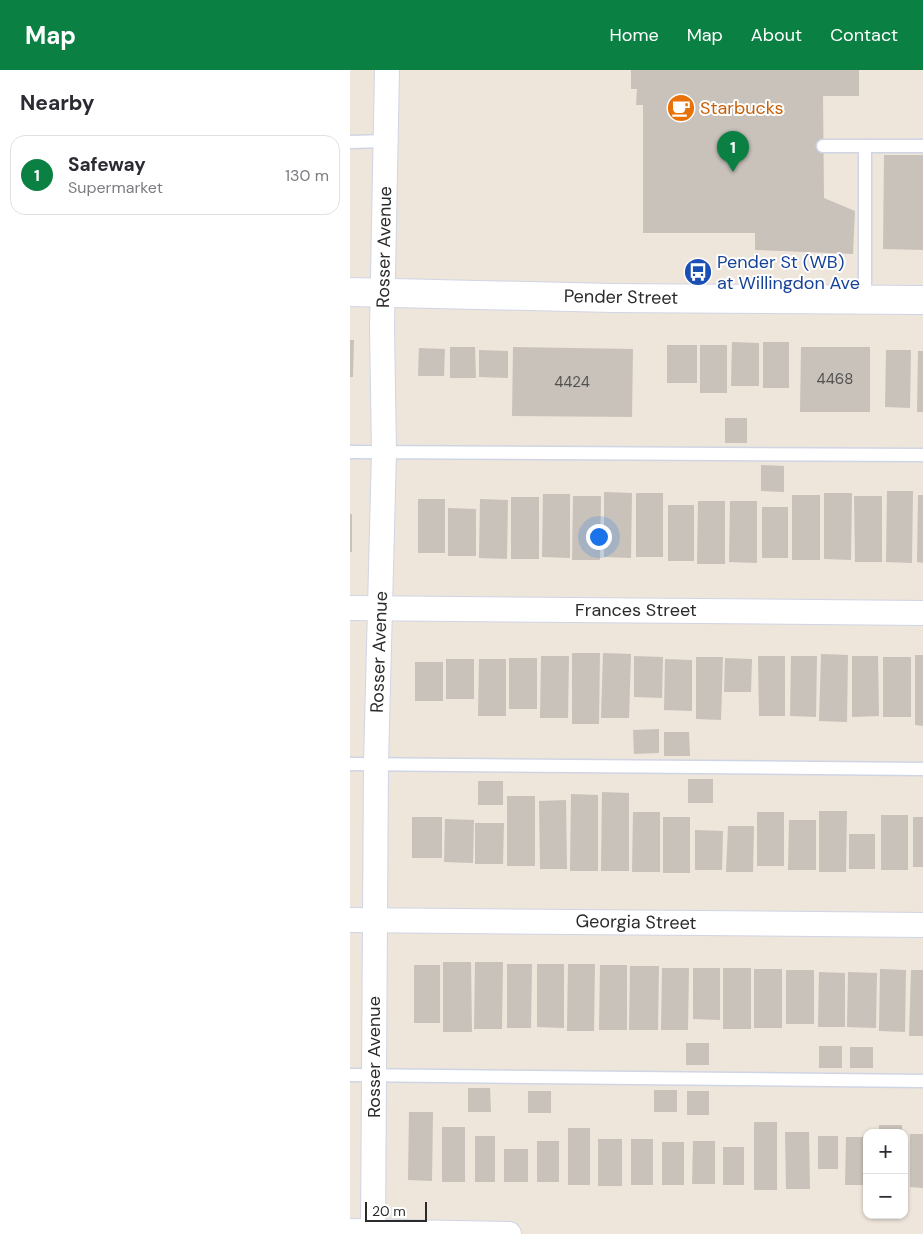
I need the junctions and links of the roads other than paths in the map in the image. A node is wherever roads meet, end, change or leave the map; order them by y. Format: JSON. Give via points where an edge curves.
{"nodes":[{"id":1,"x":387,"y":70,"type":"edge"},
{"id":2,"x":350,"y":142,"type":"edge"},
{"id":3,"x":386,"y":142,"type":"junction"},
{"id":4,"x":823,"y":146,"type":"dead end"},
{"id":5,"x":865,"y":146,"type":"junction"},
{"id":6,"x":923,"y":146,"type":"edge"},
{"id":7,"x":350,"y":292,"type":"edge"},
{"id":8,"x":384,"y":293,"type":"junction"},
{"id":9,"x":865,"y":299,"type":"junction"},
{"id":10,"x":923,"y":300,"type":"edge"},
{"id":11,"x":350,"y":452,"type":"edge"},
{"id":12,"x":384,"y":452,"type":"junction"},
{"id":13,"x":923,"y":455,"type":"edge"},
{"id":14,"x":350,"y":608,"type":"edge"},
{"id":15,"x":381,"y":608,"type":"junction"},
{"id":16,"x":923,"y":612,"type":"edge"},
{"id":17,"x":376,"y":763,"type":"junction"},
{"id":18,"x":350,"y":764,"type":"edge"},
{"id":19,"x":923,"y":769,"type":"edge"},
{"id":20,"x":350,"y":920,"type":"edge"},
{"id":21,"x":375,"y":920,"type":"junction"},
{"id":22,"x":923,"y":925,"type":"edge"},
{"id":23,"x":350,"y":1075,"type":"edge"},
{"id":24,"x":374,"y":1076,"type":"junction"},
{"id":25,"x":923,"y":1081,"type":"edge"},
{"id":26,"x":350,"y":1231,"type":"edge"},
{"id":27,"x":373,"y":1232,"type":"edge"},
{"id":28,"x":509,"y":1234,"type":"edge"}],
"edges":[{"from":1,"to":3,"type":"street","name":"Rosser Avenue"},
{"from":2,"to":3,"type":"lane"},
{"from":3,"to":8,"type":"street","name":"Rosser Avenue"},
{"from":4,"to":5,"type":"lane"},
{"from":5,"to":6,"type":"lane"},
{"from":5,"to":9,"type":"lane"},
{"from":7,"to":8,"type":"street","name":"Pender Street"},
{"from":8,"to":9,"type":"street","name":"Pender Street"},
{"from":8,"to":12,"type":"street","name":"Rosser Avenue"},
{"from":9,"to":10,"type":"street","name":"Pender Street"},
{"from":11,"to":12,"type":"lane"},
{"from":12,"to":13,"type":"lane"},
{"from":12,"to":15,"type":"street","name":"Rosser Avenue"},
{"from":14,"to":15,"type":"street","name":"Frances Street"},
{"from":15,"to":16,"type":"street","name":"Frances Street"},
{"from":15,"to":17,"type":"street","name":"Rosser Avenue"},
{"from":17,"to":18,"type":"lane"},
{"from":17,"to":19,"type":"lane"},
{"from":17,"to":21,"type":"street","name":"Rosser Avenue"},
{"from":20,"to":21,"type":"street","name":"Georgia Street"},
{"from":21,"to":22,"type":"street","name":"Georgia Street"},
{"from":21,"to":24,"type":"street","name":"Rosser Avenue"},
{"from":23,"to":24,"type":"lane"},
{"from":24,"to":25,"type":"lane"},
{"from":24,"to":27,"type":"street","name":"Rosser Avenue"},
{"from":26,"to":27,"type":"street"},
{"from":27,"to":28,"type":"street"}]}
